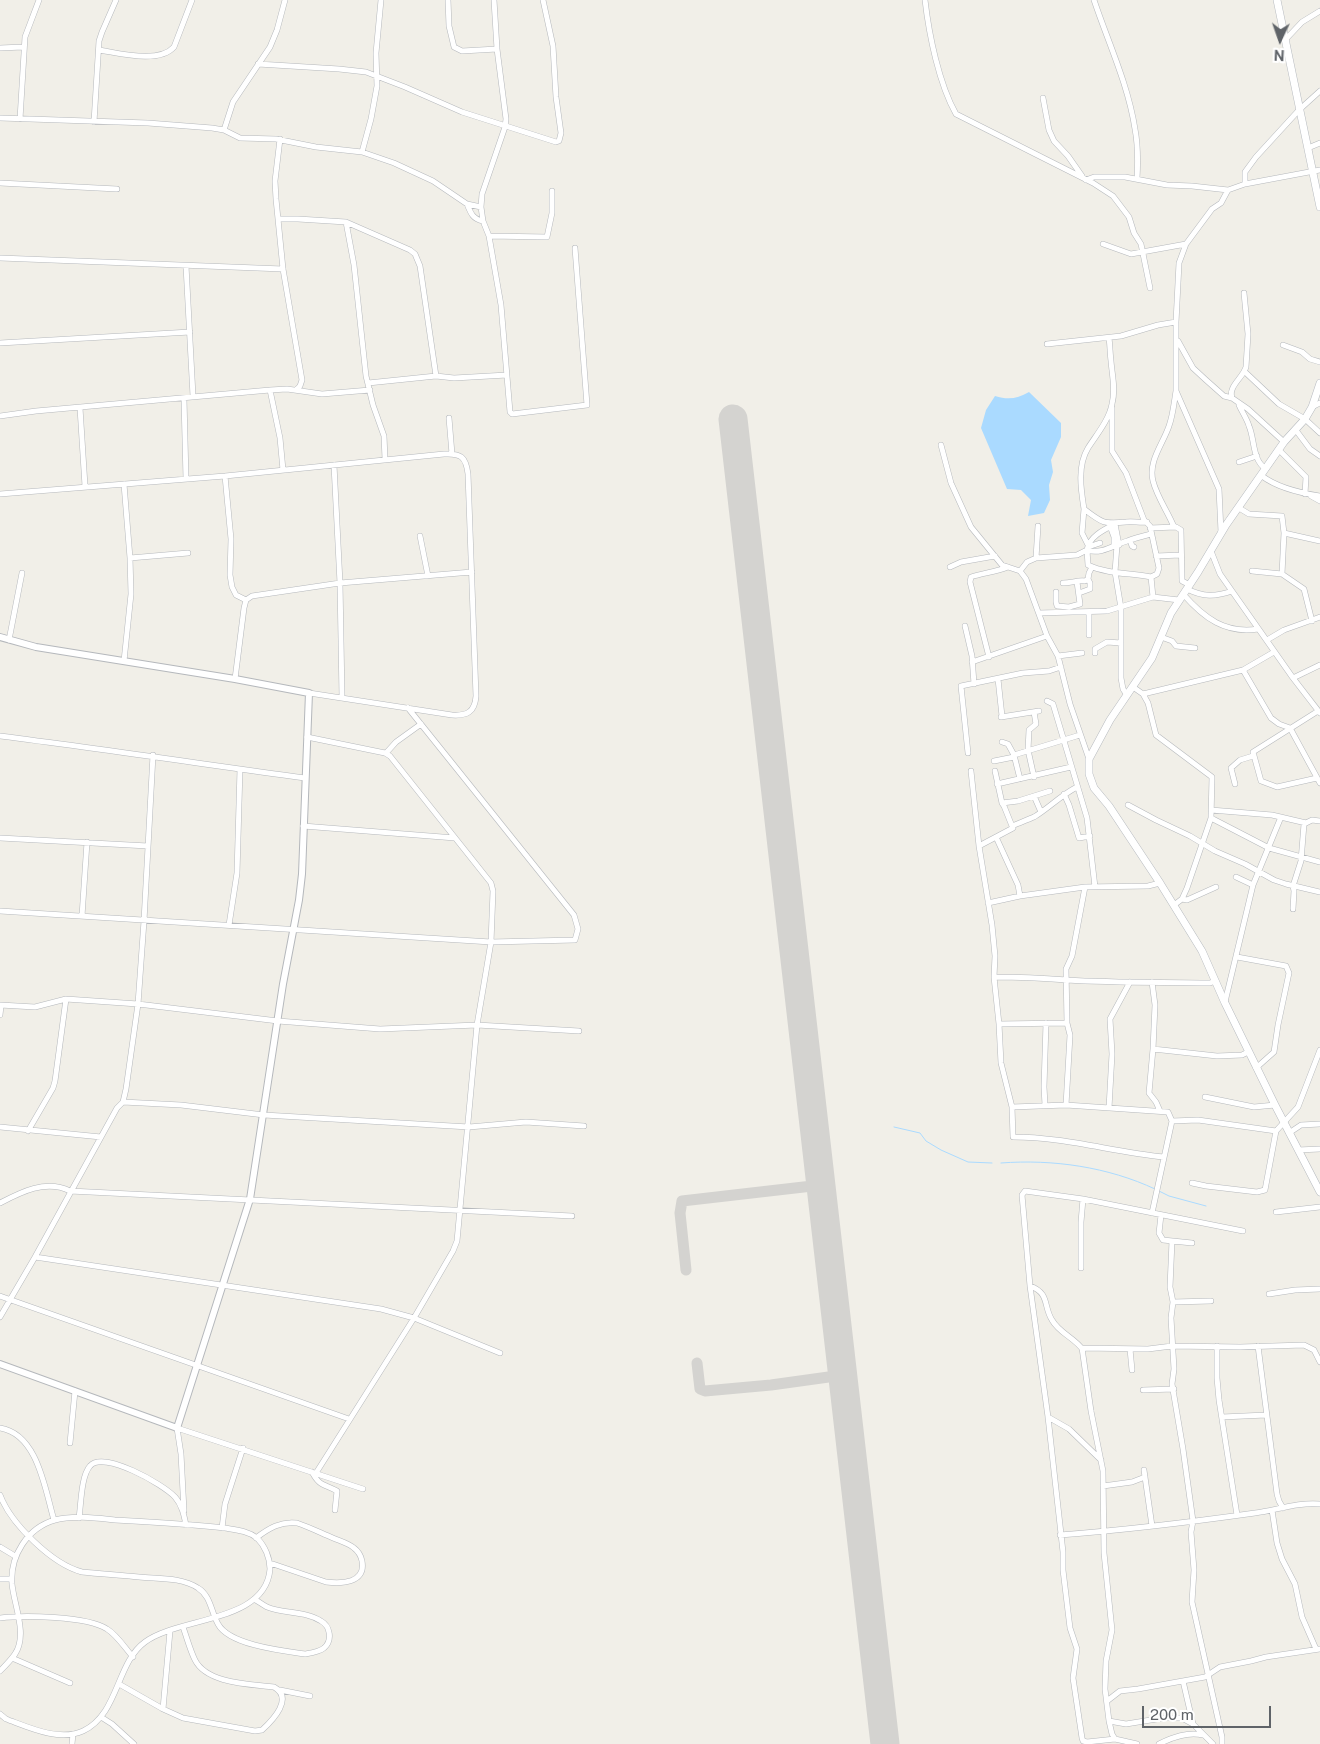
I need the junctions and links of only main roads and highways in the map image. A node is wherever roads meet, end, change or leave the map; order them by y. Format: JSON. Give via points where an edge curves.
{"nodes":[{"id":1,"x":1277,"y":0,"type":"edge"},
{"id":2,"x":1317,"y":171,"type":"edge"},
{"id":3,"x":1320,"y":204,"type":"edge"},
{"id":4,"x":1320,"y":383,"type":"edge"},
{"id":5,"x":1320,"y":1192,"type":"edge"}],
"edges":[{"from":1,"to":2,"type":"main road","via":[[1308,148]]},
{"from":2,"to":3,"type":"main road"},
{"from":4,"to":5,"type":"main road","via":[[1305,419],[1284,442],[1221,532],[1171,613],[1152,658],[1110,720],[1089,759],[1089,774],[1094,788],[1160,883],[1202,952],[1274,1106]]}]}
